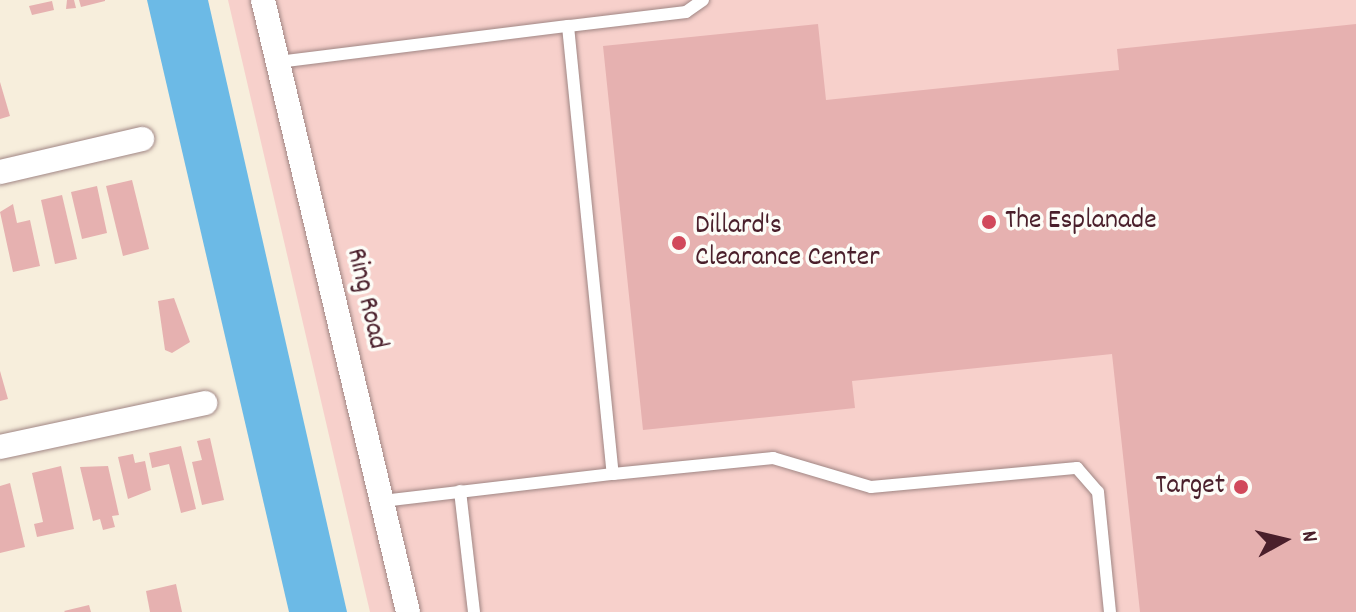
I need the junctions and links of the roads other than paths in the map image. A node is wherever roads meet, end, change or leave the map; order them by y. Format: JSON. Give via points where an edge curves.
{"nodes":[{"id":1,"x":263,"y":0,"type":"edge"},
{"id":2,"x":703,"y":0,"type":"edge"},
{"id":3,"x":568,"y":26,"type":"junction"},
{"id":4,"x":278,"y":62,"type":"junction"},
{"id":5,"x":142,"y":139,"type":"dead end"},
{"id":6,"x":0,"y":172,"type":"edge"},
{"id":7,"x":205,"y":403,"type":"dead end"},
{"id":8,"x":0,"y":447,"type":"edge"},
{"id":9,"x":613,"y":474,"type":"junction"},
{"id":10,"x":460,"y":491,"type":"junction"},
{"id":11,"x":382,"y":501,"type":"junction"},
{"id":12,"x":408,"y":612,"type":"edge"},
{"id":13,"x":474,"y":612,"type":"edge"},
{"id":14,"x":1110,"y":612,"type":"edge"}],
"edges":[{"from":1,"to":4,"type":"street","name":"Ring Road"},
{"from":2,"to":3,"type":"lane","via":[[686,12]]},
{"from":3,"to":4,"type":"lane"},
{"from":3,"to":9,"type":"lane"},
{"from":4,"to":11,"type":"street","name":"Ring Road"},
{"from":5,"to":6,"type":"street"},
{"from":7,"to":8,"type":"street"},
{"from":9,"to":10,"type":"lane"},
{"from":9,"to":14,"type":"lane","via":[[773,458],[871,487],[1077,468],[1098,492]]},
{"from":10,"to":11,"type":"lane"},
{"from":10,"to":13,"type":"lane"},
{"from":11,"to":12,"type":"street","name":"Ring Road"}]}
